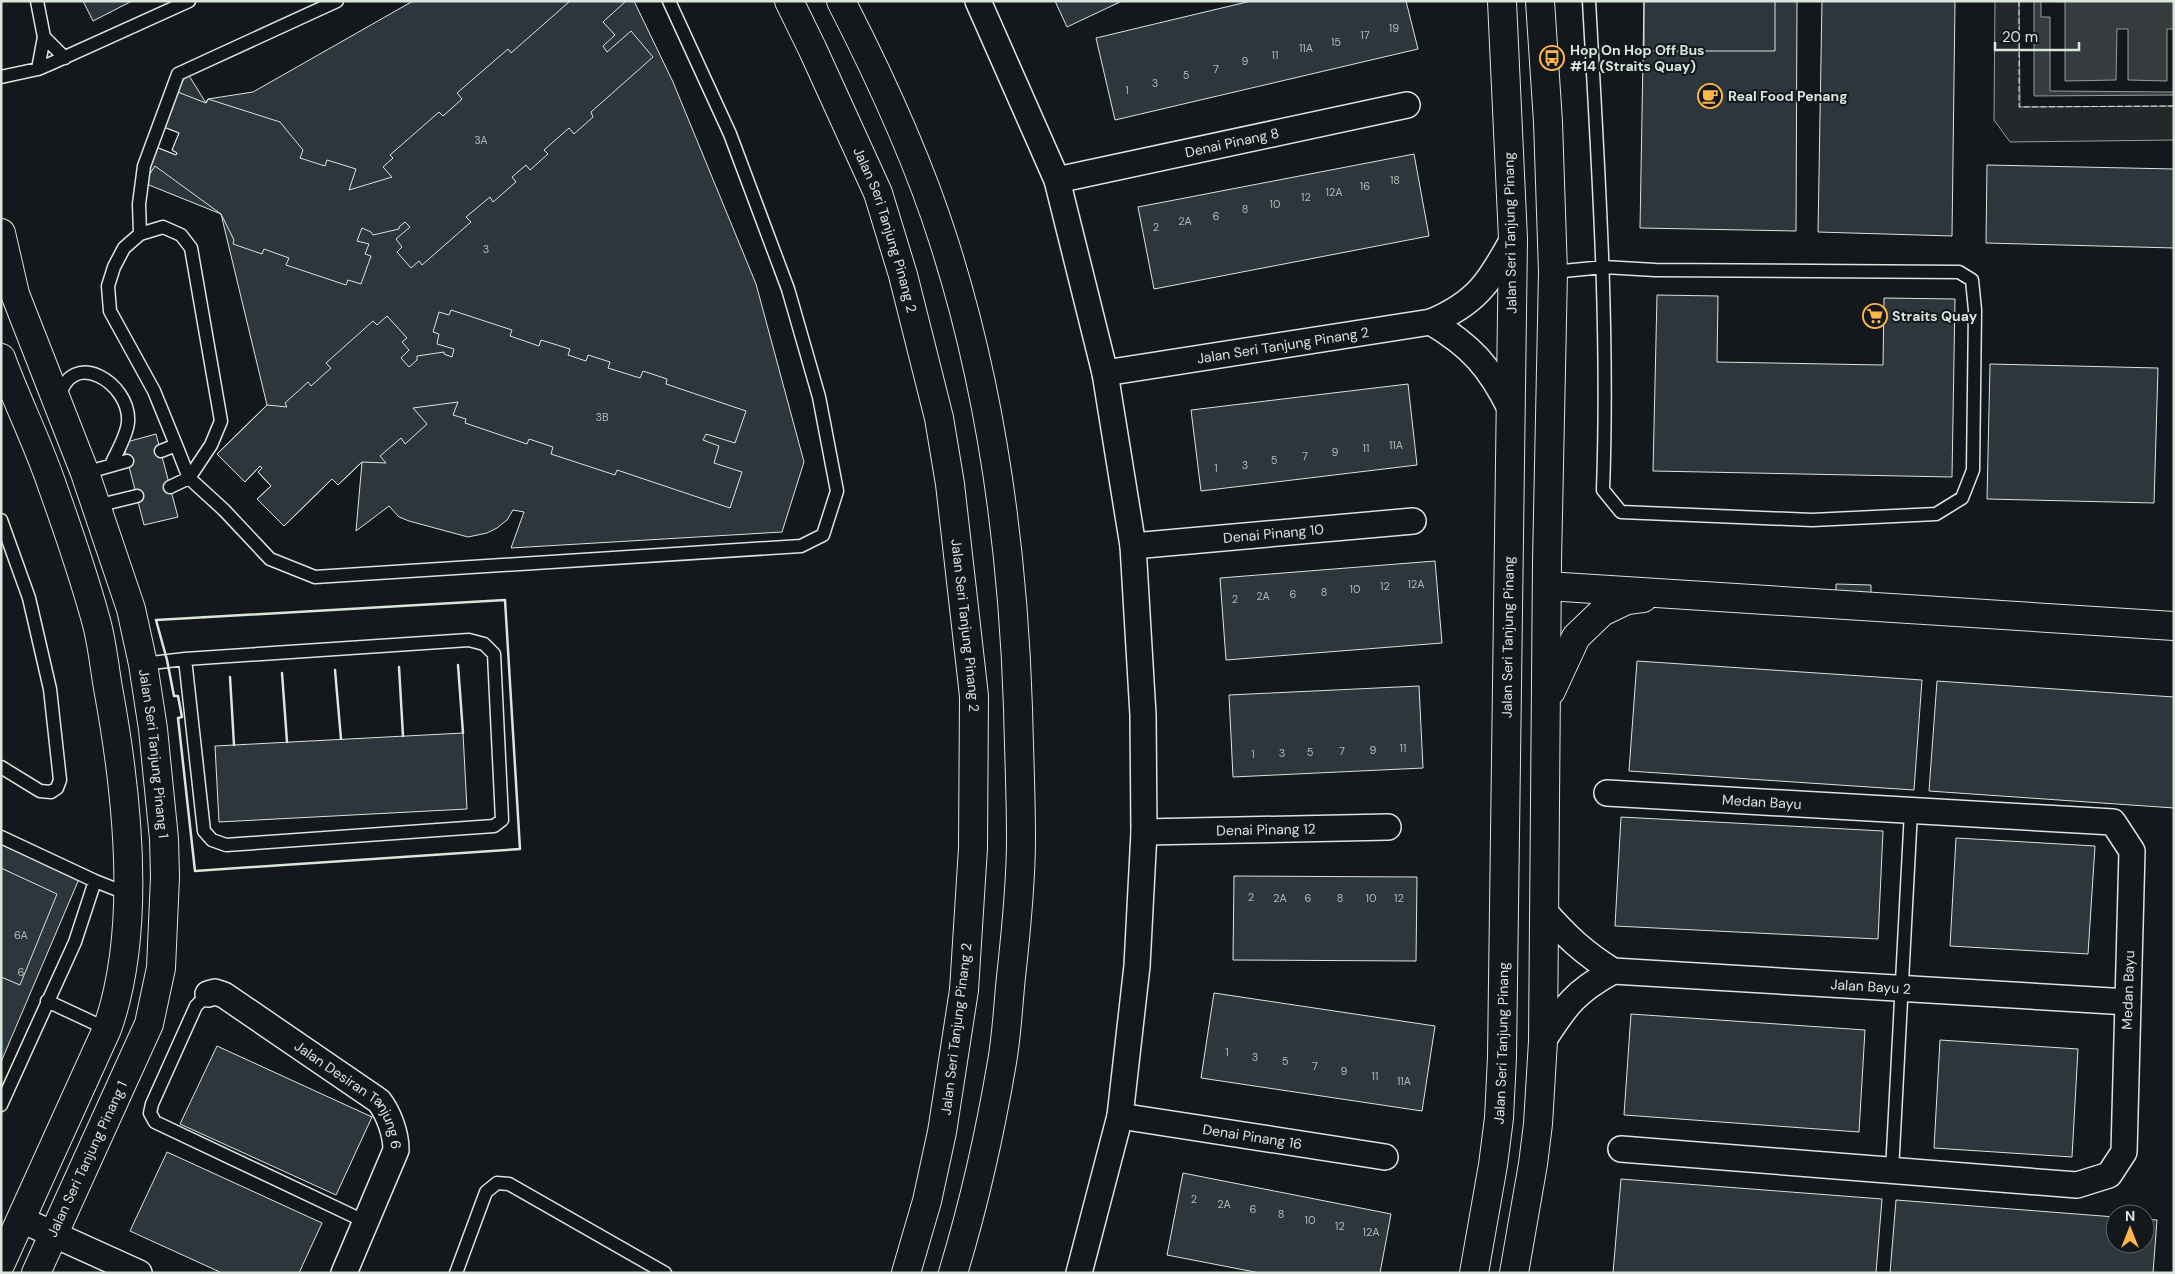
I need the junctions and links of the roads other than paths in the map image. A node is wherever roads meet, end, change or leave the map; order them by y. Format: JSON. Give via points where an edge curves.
{"nodes":[{"id":1,"x":37,"y":1,"type":"edge"},
{"id":2,"x":189,"y":1,"type":"edge"},
{"id":3,"x":337,"y":1,"type":"edge"},
{"id":4,"x":669,"y":1,"type":"edge"},
{"id":5,"x":789,"y":1,"type":"edge"},
{"id":6,"x":841,"y":1,"type":"edge"},
{"id":7,"x":978,"y":1,"type":"edge"},
{"id":8,"x":1502,"y":1,"type":"edge"},
{"id":9,"x":1540,"y":1,"type":"edge"},
{"id":10,"x":1589,"y":1,"type":"edge"},
{"id":11,"x":44,"y":37,"type":"junction"},
{"id":12,"x":65,"y":58,"type":"junction"},
{"id":13,"x":38,"y":69,"type":"junction"},
{"id":14,"x":1,"y":77,"type":"edge"},
{"id":15,"x":1407,"y":105,"type":"dead end"},
{"id":16,"x":1057,"y":180,"type":"junction"},
{"id":17,"x":1,"y":233,"type":"edge"},
{"id":18,"x":140,"y":234,"type":"junction"},
{"id":19,"x":1513,"y":239,"type":"junction"},
{"id":20,"x":1604,"y":267,"type":"junction"},
{"id":21,"x":1553,"y":272,"type":"junction"},
{"id":22,"x":1431,"y":322,"type":"junction"},
{"id":23,"x":1,"y":358,"type":"edge"},
{"id":24,"x":1105,"y":373,"type":"junction"},
{"id":25,"x":58,"y":403,"type":"junction"},
{"id":26,"x":1510,"y":408,"type":"junction"},
{"id":27,"x":176,"y":445,"type":"junction"},
{"id":28,"x":161,"y":451,"type":"dead end"},
{"id":29,"x":127,"y":461,"type":"dead end"},
{"id":30,"x":111,"y":466,"type":"junction"},
{"id":31,"x":85,"y":473,"type":"junction"},
{"id":32,"x":189,"y":478,"type":"junction"},
{"id":33,"x":53,"y":485,"type":"junction"},
{"id":34,"x":170,"y":487,"type":"dead end"},
{"id":35,"x":137,"y":496,"type":"dead end"},
{"id":36,"x":96,"y":506,"type":"junction"},
{"id":37,"x":1,"y":520,"type":"edge"},
{"id":38,"x":1413,"y":522,"type":"dead end"},
{"id":39,"x":1134,"y":546,"type":"junction"},
{"id":40,"x":1547,"y":586,"type":"junction"},
{"id":41,"x":1677,"y":595,"type":"junction"},
{"id":42,"x":2174,"y":626,"type":"edge"},
{"id":43,"x":185,"y":658,"type":"junction"},
{"id":44,"x":143,"y":664,"type":"junction"},
{"id":45,"x":1546,"y":701,"type":"junction"},
{"id":46,"x":1,"y":766,"type":"edge"},
{"id":47,"x":1607,"y":793,"type":"dead end"},
{"id":48,"x":1911,"y":811,"type":"junction"},
{"id":49,"x":1388,"y":828,"type":"dead end"},
{"id":50,"x":1144,"y":832,"type":"junction"},
{"id":51,"x":1,"y":838,"type":"edge"},
{"id":52,"x":95,"y":881,"type":"junction"},
{"id":53,"x":128,"y":894,"type":"junction"},
{"id":54,"x":1544,"y":911,"type":"junction"},
{"id":55,"x":1613,"y":971,"type":"junction"},
{"id":56,"x":1902,"y":989,"type":"junction"},
{"id":57,"x":208,"y":994,"type":"joint"},
{"id":58,"x":47,"y":1001,"type":"junction"},
{"id":59,"x":2128,"y":1002,"type":"junction"},
{"id":60,"x":107,"y":1029,"type":"junction"},
{"id":61,"x":1543,"y":1041,"type":"junction"},
{"id":62,"x":1,"y":1105,"type":"edge"},
{"id":63,"x":1120,"y":1116,"type":"junction"},
{"id":64,"x":1620,"y":1149,"type":"dead end"},
{"id":65,"x":1385,"y":1157,"type":"dead end"},
{"id":66,"x":1892,"y":1170,"type":"junction"},
{"id":67,"x":22,"y":1220,"type":"junction"},
{"id":68,"x":366,"y":1222,"type":"junction"},
{"id":69,"x":52,"y":1235,"type":"junction"},
{"id":70,"x":1,"y":1263,"type":"edge"},
{"id":71,"x":101,"y":1265,"type":"edge"},
{"id":72,"x":36,"y":1273,"type":"edge"},
{"id":73,"x":139,"y":1273,"type":"edge"},
{"id":74,"x":344,"y":1273,"type":"edge"},
{"id":75,"x":456,"y":1273,"type":"edge"},
{"id":76,"x":665,"y":1273,"type":"edge"},
{"id":77,"x":906,"y":1273,"type":"edge"},
{"id":78,"x":953,"y":1273,"type":"edge"},
{"id":79,"x":1079,"y":1273,"type":"edge"},
{"id":80,"x":1474,"y":1273,"type":"edge"},
{"id":81,"x":1514,"y":1273,"type":"edge"}],
"edges":[{"from":1,"to":11,"type":"lane"},
{"from":2,"to":12,"type":"lane"},
{"from":3,"to":18,"type":"lane","via":[[178,74],[144,166],[139,204]]},
{"from":4,"to":32,"type":"lane","via":[[730,134],[788,289],[819,398],[838,491],[823,535],[801,546],[315,577],[270,558]]},
{"from":5,"to":77,"type":"street","name":"Jalan Seri Tanjung Pinang 2","via":[[878,193],[903,275],[939,418],[950,484],[973,686],[973,848],[964,990],[942,1132],[927,1201]]},
{"from":6,"to":78,"type":"street","via":[[909,146],[944,242],[970,336],[989,428],[1004,522],[1015,628],[1021,842],[1015,941],[1003,1059],[981,1166]]},
{"from":7,"to":16,"type":"street"},
{"from":8,"to":19,"type":"street","name":"Jalan Seri Tanjung Pinang"},
{"from":9,"to":21,"type":"street"},
{"from":10,"to":20,"type":"lane"},
{"from":11,"to":12,"type":"lane"},
{"from":11,"to":13,"type":"lane"},
{"from":12,"to":13,"type":"lane"},
{"from":13,"to":14,"type":"lane"},
{"from":15,"to":16,"type":"street","name":"Denai Pinang 8"},
{"from":16,"to":24,"type":"street"},
{"from":17,"to":25,"type":"street","name":"Jalan Seri Tanjung Pinang 1","via":[[15,294]]},
{"from":18,"to":27,"type":"lane","via":[[124,248],[114,267],[108,286],[110,311],[154,391]]},
{"from":18,"to":32,"type":"lane","via":[[164,227],[181,235],[191,248],[200,291],[222,421],[211,445]]},
{"from":19,"to":22,"type":"street","name":"Jalan Seri Tanjung Pinang 2","via":[[1486,284],[1471,300],[1453,313]]},
{"from":19,"to":26,"type":"street","name":"Jalan Seri Tanjung Pinang"},
{"from":20,"to":20,"type":"lane","via":[[1959,272],[1972,280],[1975,310],[1973,470],[1962,498],[1936,514],[1812,520],[1621,512],[1603,490],[1606,410]]},
{"from":20,"to":21,"type":"lane"},
{"from":21,"to":40,"type":"street"},
{"from":22,"to":24,"type":"street","name":"Jalan Seri Tanjung Pinang 2"},
{"from":22,"to":26,"type":"street","via":[[1471,349],[1488,370]]},
{"from":23,"to":33,"type":"street"},
{"from":24,"to":39,"type":"street"},
{"from":25,"to":30,"type":"lane","via":[[67,381],[80,372],[94,372],[111,383],[126,407],[128,422]]},
{"from":25,"to":31,"type":"street","name":"Jalan Seri Tanjung Pinang 1"},
{"from":26,"to":80,"type":"street","name":"Jalan Seri Tanjung Pinang","via":[[1500,1118]]},
{"from":27,"to":28,"type":"lane"},
{"from":27,"to":32,"type":"lane"},
{"from":29,"to":30,"type":"lane"},
{"from":30,"to":31,"type":"lane"},
{"from":31,"to":33,"type":"street"},
{"from":31,"to":36,"type":"street","name":"Jalan Seri Tanjung Pinang 1"},
{"from":32,"to":34,"type":"lane"},
{"from":33,"to":53,"type":"street","via":[[96,619],[117,735],[127,842]]},
{"from":35,"to":36,"type":"lane"},
{"from":36,"to":44,"type":"street","name":"Jalan Seri Tanjung Pinang 1","via":[[132,608]]},
{"from":37,"to":46,"type":"lane","via":[[29,598],[48,680],[60,780],[51,792],[40,791]]},
{"from":38,"to":39,"type":"street","name":"Denai Pinang 10"},
{"from":39,"to":50,"type":"street","via":[[1143,714]]},
{"from":40,"to":41,"type":"street"},
{"from":40,"to":45,"type":"street"},
{"from":41,"to":42,"type":"street"},
{"from":41,"to":45,"type":"street","via":[[1627,600],[1602,612],[1576,637]]},
{"from":43,"to":43,"type":"lane","via":[[469,640],[484,644],[494,654],[502,820],[494,826],[226,845],[212,840],[204,831]]},
{"from":43,"to":44,"type":"lane"},
{"from":44,"to":69,"type":"street","name":"Jalan Seri Tanjung Pinang 1","via":[[164,839],[161,968],[149,1024]]},
{"from":45,"to":54,"type":"street"},
{"from":47,"to":48,"type":"street","name":"Medan Bayu"},
{"from":48,"to":56,"type":"lane"},
{"from":48,"to":59,"type":"street","name":"Medan Bayu","via":[[2113,822],[2132,851]]},
{"from":49,"to":50,"type":"street","name":"Denai Pinang 12"},
{"from":50,"to":63,"type":"street","via":[[1137,966]]},
{"from":51,"to":52,"type":"lane"},
{"from":52,"to":53,"type":"lane"},
{"from":52,"to":58,"type":"lane","via":[[75,942]]},
{"from":53,"to":60,"type":"street","via":[[123,966],[117,1003]]},
{"from":54,"to":55,"type":"street","via":[[1569,940]]},
{"from":54,"to":61,"type":"street"},
{"from":55,"to":56,"type":"street","name":"Jalan Bayu 2"},
{"from":55,"to":61,"type":"street","via":[[1587,985],[1564,1007]]},
{"from":56,"to":59,"type":"street","name":"Jalan Bayu 2"},
{"from":56,"to":66,"type":"lane"},
{"from":57,"to":68,"type":"street","name":"Jalan Desiran Tanjung 6","via":[[224,995],[379,1101],[385,1109],[396,1140],[396,1150]]},
{"from":57,"to":68,"type":"lane","via":[[196,1006],[152,1104],[150,1113],[155,1122]]},
{"from":58,"to":60,"type":"lane"},
{"from":58,"to":62,"type":"lane"},
{"from":59,"to":66,"type":"street","name":"Medan Bayu","via":[[2124,1152],[2108,1175],[2076,1185]]},
{"from":60,"to":67,"type":"street"},
{"from":61,"to":81,"type":"street","via":[[1537,1132]]},
{"from":63,"to":65,"type":"street","name":"Denai Pinang 16"},
{"from":63,"to":79,"type":"street"},
{"from":64,"to":66,"type":"street","name":"Medan Bayu"},
{"from":67,"to":69,"type":"street"},
{"from":67,"to":70,"type":"street"},
{"from":68,"to":74,"type":"street","name":"Jalan Desiran Tanjung 6"},
{"from":69,"to":71,"type":"street"},
{"from":69,"to":72,"type":"street","name":"Jalan Seri Tanjung Pinang 1"},
{"from":71,"to":73,"type":"street"},
{"from":75,"to":76,"type":"lane","via":[[486,1192],[496,1184],[509,1184]]}]}
